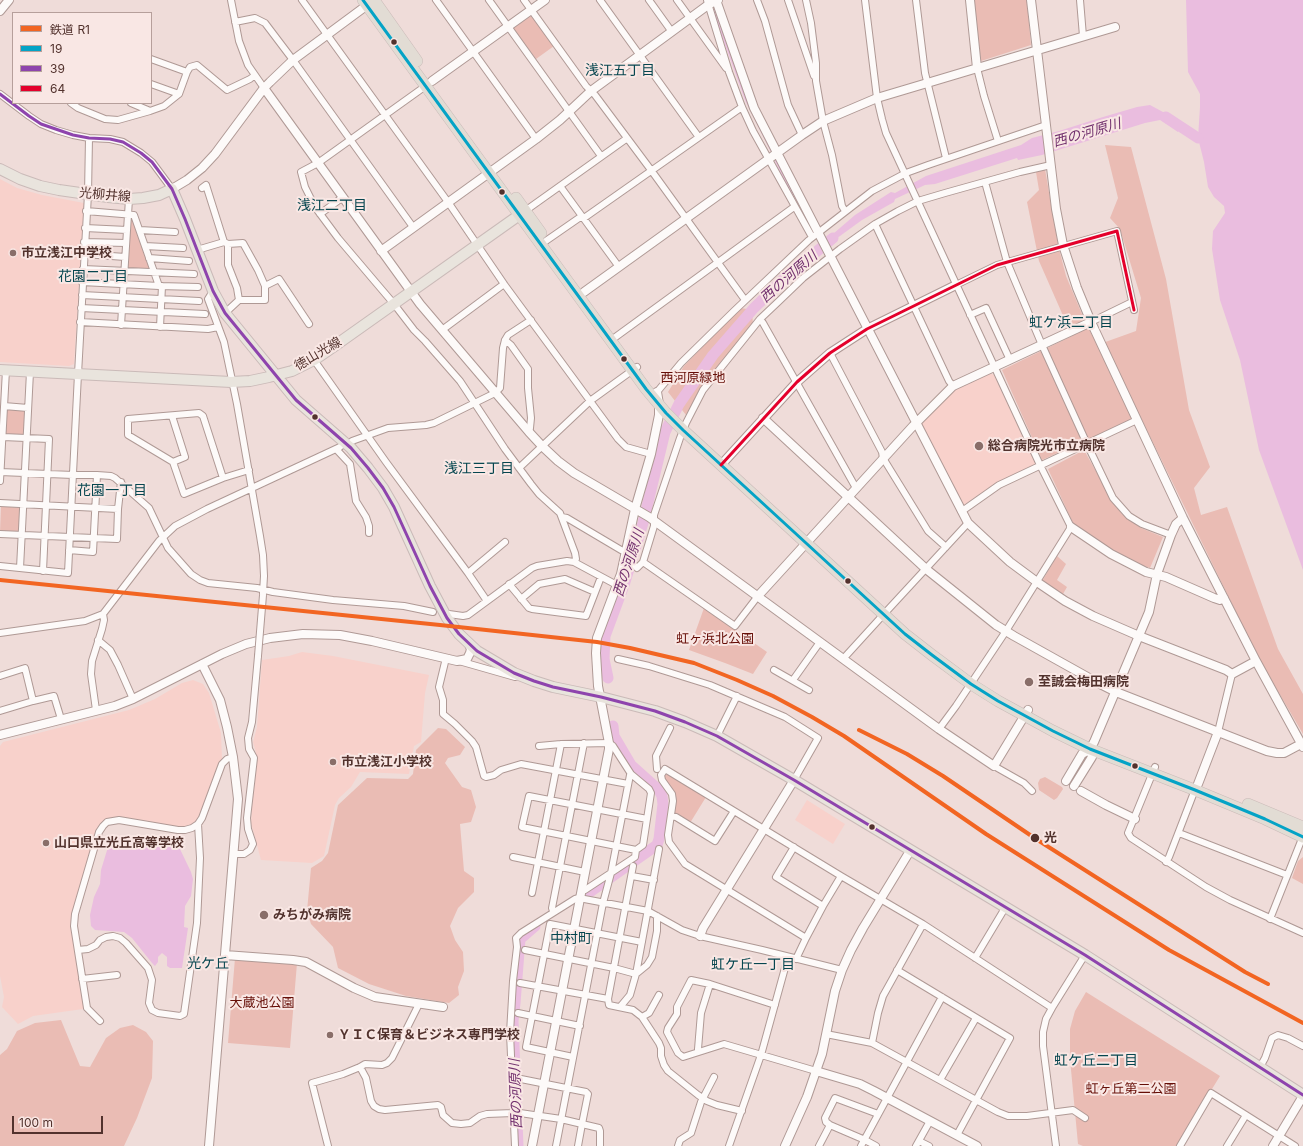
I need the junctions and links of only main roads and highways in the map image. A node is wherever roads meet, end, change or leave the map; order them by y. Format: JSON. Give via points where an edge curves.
{"nodes":[{"id":1,"x":371,"y":1,"type":"edge"},
{"id":2,"x":0,"y":169,"type":"edge"},
{"id":3,"x":522,"y":213,"type":"junction"},
{"id":4,"x":635,"y":369,"type":"junction"},
{"id":5,"x":3,"y":370,"type":"edge"},
{"id":6,"x":276,"y":375,"type":"junction"},
{"id":7,"x":664,"y":408,"type":"junction"},
{"id":8,"x":1303,"y":834,"type":"edge"},
{"id":9,"x":1303,"y":1096,"type":"edge"}],
"edges":[{"from":1,"to":3,"type":"highway"},
{"from":2,"to":6,"type":"main road","name":"光柳井線","via":[[40,186],[129,199],[159,195],[172,189],[213,291],[225,313]]},
{"from":3,"to":4,"type":"highway"},
{"from":3,"to":6,"type":"main road","name":"徳山光線","via":[[314,360],[292,371]]},
{"from":4,"to":7,"type":"highway","via":[[646,390]]},
{"from":4,"to":7,"type":"highway","via":[[657,392]]},
{"from":5,"to":6,"type":"main road","name":"徳山光線","via":[[232,382]]},
{"from":6,"to":9,"type":"main road","via":[[296,400],[351,448],[368,468],[394,507],[430,586],[448,616],[460,634],[492,661],[534,681],[655,711],[717,736],[1084,955]]},
{"from":7,"to":8,"type":"highway","via":[[886,612],[973,681],[1026,713],[1092,746],[1196,787]]}]}
